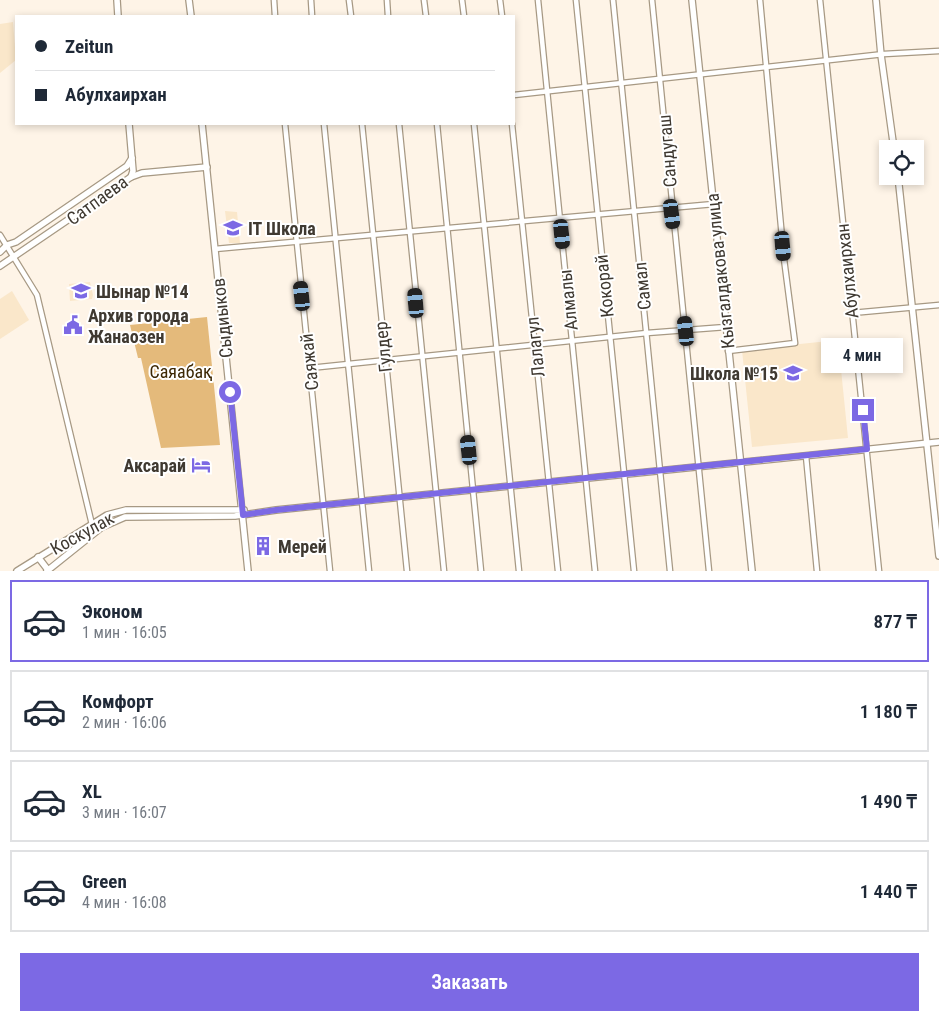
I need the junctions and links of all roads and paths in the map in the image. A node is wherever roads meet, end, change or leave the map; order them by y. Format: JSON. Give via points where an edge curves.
{"nodes":[{"id":1,"x":117,"y":0,"type":"edge"},
{"id":2,"x":189,"y":0,"type":"edge"},
{"id":3,"x":274,"y":0,"type":"edge"},
{"id":4,"x":311,"y":0,"type":"edge"},
{"id":5,"x":349,"y":0,"type":"edge"},
{"id":6,"x":387,"y":0,"type":"edge"},
{"id":7,"x":424,"y":0,"type":"edge"},
{"id":8,"x":462,"y":0,"type":"edge"},
{"id":9,"x":500,"y":0,"type":"edge"},
{"id":10,"x":538,"y":0,"type":"edge"},
{"id":11,"x":576,"y":0,"type":"edge"},
{"id":12,"x":613,"y":0,"type":"edge"},
{"id":13,"x":652,"y":0,"type":"edge"},
{"id":14,"x":692,"y":0,"type":"edge"},
{"id":15,"x":760,"y":0,"type":"edge"},
{"id":16,"x":820,"y":0,"type":"edge"},
{"id":17,"x":876,"y":0,"type":"edge"},
{"id":18,"x":118,"y":15,"type":"edge"},
{"id":19,"x":191,"y":15,"type":"edge"},
{"id":20,"x":275,"y":15,"type":"edge"},
{"id":21,"x":312,"y":15,"type":"edge"},
{"id":22,"x":351,"y":15,"type":"edge"},
{"id":23,"x":388,"y":15,"type":"edge"},
{"id":24,"x":426,"y":15,"type":"edge"},
{"id":25,"x":464,"y":15,"type":"edge"},
{"id":26,"x":502,"y":15,"type":"edge"},
{"id":27,"x":939,"y":51,"type":"edge"},
{"id":28,"x":881,"y":55,"type":"junction"},
{"id":29,"x":826,"y":62,"type":"junction"},
{"id":30,"x":767,"y":68,"type":"junction"},
{"id":31,"x":700,"y":76,"type":"junction"},
{"id":32,"x":660,"y":80,"type":"junction"},
{"id":33,"x":622,"y":84,"type":"junction"},
{"id":34,"x":584,"y":86,"type":"junction"},
{"id":35,"x":547,"y":91,"type":"junction"},
{"id":36,"x":515,"y":95,"type":"edge"},
{"id":37,"x":129,"y":125,"type":"edge"},
{"id":38,"x":202,"y":125,"type":"edge"},
{"id":39,"x":285,"y":125,"type":"edge"},
{"id":40,"x":324,"y":125,"type":"edge"},
{"id":41,"x":362,"y":125,"type":"edge"},
{"id":42,"x":399,"y":125,"type":"edge"},
{"id":43,"x":437,"y":125,"type":"edge"},
{"id":44,"x":474,"y":125,"type":"edge"},
{"id":45,"x":512,"y":125,"type":"edge"},
{"id":46,"x":893,"y":140,"type":"edge"},
{"id":47,"x":132,"y":158,"type":"junction"},
{"id":48,"x":207,"y":167,"type":"junction"},
{"id":49,"x":123,"y":169,"type":"junction"},
{"id":50,"x":133,"y":170,"type":"junction"},
{"id":51,"x":142,"y":174,"type":"junction"},
{"id":52,"x":131,"y":178,"type":"junction"},
{"id":53,"x":899,"y":185,"type":"edge"},
{"id":54,"x":714,"y":204,"type":"junction"},
{"id":55,"x":672,"y":206,"type":"junction"},
{"id":56,"x":634,"y":209,"type":"junction"},
{"id":57,"x":597,"y":214,"type":"junction"},
{"id":58,"x":560,"y":216,"type":"junction"},
{"id":59,"x":522,"y":221,"type":"junction"},
{"id":60,"x":485,"y":226,"type":"junction"},
{"id":61,"x":447,"y":230,"type":"junction"},
{"id":62,"x":410,"y":232,"type":"junction"},
{"id":63,"x":0,"y":235,"type":"edge"},
{"id":64,"x":373,"y":236,"type":"junction"},
{"id":65,"x":335,"y":239,"type":"junction"},
{"id":66,"x":297,"y":242,"type":"junction"},
{"id":67,"x":7,"y":245,"type":"junction"},
{"id":68,"x":215,"y":249,"type":"junction"},
{"id":69,"x":0,"y":252,"type":"edge"},
{"id":70,"x":14,"y":255,"type":"junction"},
{"id":71,"x":0,"y":266,"type":"edge"},
{"id":72,"x":939,"y":305,"type":"edge"},
{"id":73,"x":911,"y":306,"type":"junction"},
{"id":74,"x":852,"y":313,"type":"junction"},
{"id":75,"x":726,"y":327,"type":"junction"},
{"id":76,"x":686,"y":331,"type":"junction"},
{"id":77,"x":647,"y":333,"type":"junction"},
{"id":78,"x":609,"y":336,"type":"junction"},
{"id":79,"x":572,"y":340,"type":"junction"},
{"id":80,"x":535,"y":344,"type":"junction"},
{"id":81,"x":498,"y":348,"type":"junction"},
{"id":82,"x":728,"y":351,"type":"junction"},
{"id":83,"x":459,"y":352,"type":"junction"},
{"id":84,"x":421,"y":356,"type":"junction"},
{"id":85,"x":384,"y":361,"type":"junction"},
{"id":86,"x":347,"y":364,"type":"junction"},
{"id":87,"x":310,"y":368,"type":"junction"},
{"id":88,"x":939,"y":442,"type":"edge"},
{"id":89,"x":928,"y":443,"type":"junction"},
{"id":90,"x":867,"y":449,"type":"junction"},
{"id":91,"x":806,"y":456,"type":"junction"},
{"id":92,"x":740,"y":461,"type":"junction"},
{"id":93,"x":697,"y":466,"type":"junction"},
{"id":94,"x":661,"y":469,"type":"junction"},
{"id":95,"x":624,"y":473,"type":"junction"},
{"id":96,"x":586,"y":477,"type":"junction"},
{"id":97,"x":550,"y":481,"type":"junction"},
{"id":98,"x":510,"y":485,"type":"junction"},
{"id":99,"x":473,"y":489,"type":"junction"},
{"id":100,"x":436,"y":493,"type":"junction"},
{"id":101,"x":399,"y":497,"type":"junction"},
{"id":102,"x":362,"y":501,"type":"junction"},
{"id":103,"x":323,"y":505,"type":"junction"},
{"id":104,"x":242,"y":512,"type":"junction"},
{"id":105,"x":92,"y":526,"type":"junction"},
{"id":106,"x":94,"y":534,"type":"junction"},
{"id":107,"x":939,"y":556,"type":"edge"},
{"id":108,"x":38,"y":557,"type":"junction"},
{"id":109,"x":16,"y":571,"type":"edge"},
{"id":110,"x":47,"y":571,"type":"edge"},
{"id":111,"x":248,"y":571,"type":"edge"},
{"id":112,"x":330,"y":571,"type":"edge"},
{"id":113,"x":369,"y":571,"type":"edge"},
{"id":114,"x":407,"y":571,"type":"edge"},
{"id":115,"x":444,"y":571,"type":"edge"},
{"id":116,"x":481,"y":571,"type":"edge"},
{"id":117,"x":519,"y":571,"type":"edge"},
{"id":118,"x":558,"y":571,"type":"edge"},
{"id":119,"x":596,"y":571,"type":"edge"},
{"id":120,"x":634,"y":571,"type":"edge"},
{"id":121,"x":670,"y":571,"type":"edge"},
{"id":122,"x":710,"y":571,"type":"edge"},
{"id":123,"x":752,"y":571,"type":"edge"},
{"id":124,"x":817,"y":571,"type":"edge"},
{"id":125,"x":879,"y":571,"type":"edge"}],
"edges":[{"from":1,"to":18,"type":"street"},
{"from":2,"to":19,"type":"street"},
{"from":3,"to":20,"type":"street"},
{"from":4,"to":21,"type":"street"},
{"from":5,"to":22,"type":"street"},
{"from":6,"to":23,"type":"street"},
{"from":7,"to":24,"type":"street"},
{"from":8,"to":25,"type":"street"},
{"from":9,"to":26,"type":"street"},
{"from":10,"to":35,"type":"street","name":"Алмалы"},
{"from":11,"to":34,"type":"street","name":"Кокорай"},
{"from":12,"to":33,"type":"street","name":"Самал"},
{"from":13,"to":32,"type":"street","name":"Сандугаш"},
{"from":14,"to":31,"type":"street","name":"Кызгалдакова улица"},
{"from":15,"to":30,"type":"street"},
{"from":16,"to":29,"type":"street","name":"Абулхаирхан"},
{"from":17,"to":28,"type":"street"},
{"from":27,"to":28,"type":"street"},
{"from":28,"to":29,"type":"street"},
{"from":28,"to":46,"type":"street"},
{"from":29,"to":30,"type":"street"},
{"from":29,"to":74,"type":"street","name":"Абулхаирхан"},
{"from":30,"to":31,"type":"street"},
{"from":30,"to":82,"type":"street","via":[[784,260],[795,343]]},
{"from":31,"to":32,"type":"street"},
{"from":31,"to":54,"type":"street","name":"Кызгалдакова улица"},
{"from":32,"to":33,"type":"street"},
{"from":32,"to":55,"type":"street","name":"Сандугаш"},
{"from":33,"to":34,"type":"street"},
{"from":33,"to":56,"type":"street","name":"Самал"},
{"from":34,"to":35,"type":"street"},
{"from":34,"to":57,"type":"street","name":"Кокорай"},
{"from":35,"to":36,"type":"street"},
{"from":35,"to":58,"type":"street","name":"Алмалы"},
{"from":37,"to":47,"type":"street"},
{"from":38,"to":48,"type":"street","name":"Сыдиыков"},
{"from":39,"to":66,"type":"street","name":"Саяжай"},
{"from":40,"to":65,"type":"street"},
{"from":41,"to":64,"type":"street","name":"Гулдер"},
{"from":42,"to":62,"type":"street"},
{"from":43,"to":61,"type":"street"},
{"from":44,"to":60,"type":"street"},
{"from":45,"to":59,"type":"street","name":"Лалагул"},
{"from":47,"to":49,"type":"street"},
{"from":47,"to":50,"type":"street"},
{"from":48,"to":51,"type":"street"},
{"from":48,"to":68,"type":"street","name":"Сыдиыков"},
{"from":49,"to":50,"type":"street","name":"Сатпаева"},
{"from":49,"to":67,"type":"street","name":"Сатпаева"},
{"from":50,"to":51,"type":"street"},
{"from":50,"to":52,"type":"street","name":"Сатпаева"},
{"from":51,"to":52,"type":"street"},
{"from":52,"to":70,"type":"street","name":"Сатпаева"},
{"from":53,"to":73,"type":"street"},
{"from":54,"to":55,"type":"street"},
{"from":54,"to":75,"type":"street","name":"Кызгалдакова улица"},
{"from":55,"to":56,"type":"street"},
{"from":55,"to":76,"type":"street","name":"Сандугаш"},
{"from":56,"to":57,"type":"street"},
{"from":56,"to":77,"type":"street","name":"Самал"},
{"from":57,"to":58,"type":"street"},
{"from":57,"to":78,"type":"street","name":"Кокорай"},
{"from":58,"to":59,"type":"street"},
{"from":58,"to":79,"type":"street","name":"Алмалы"},
{"from":59,"to":60,"type":"street"},
{"from":59,"to":80,"type":"street","name":"Лалагул"},
{"from":60,"to":61,"type":"street"},
{"from":60,"to":81,"type":"street"},
{"from":61,"to":62,"type":"street"},
{"from":61,"to":83,"type":"street"},
{"from":62,"to":64,"type":"street"},
{"from":62,"to":84,"type":"street"},
{"from":63,"to":67,"type":"street"},
{"from":64,"to":65,"type":"street"},
{"from":64,"to":85,"type":"street","name":"Гулдер"},
{"from":65,"to":66,"type":"street"},
{"from":65,"to":86,"type":"street"},
{"from":66,"to":68,"type":"street"},
{"from":66,"to":87,"type":"street","name":"Саяжай"},
{"from":67,"to":69,"type":"street","name":"Сатпаева"},
{"from":67,"to":70,"type":"street"},
{"from":68,"to":104,"type":"street","name":"Сыдиыков"},
{"from":70,"to":71,"type":"street","name":"Сатпаева"},
{"from":70,"to":105,"type":"street","via":[[38,294]]},
{"from":72,"to":73,"type":"street"},
{"from":73,"to":74,"type":"street"},
{"from":73,"to":89,"type":"street"},
{"from":74,"to":90,"type":"street","name":"Абулхаирхан"},
{"from":75,"to":76,"type":"street"},
{"from":75,"to":82,"type":"street","name":"Кызгалдакова улица"},
{"from":76,"to":77,"type":"street"},
{"from":76,"to":93,"type":"street","name":"Сандугаш"},
{"from":77,"to":78,"type":"street"},
{"from":77,"to":94,"type":"street","name":"Самал"},
{"from":78,"to":79,"type":"street"},
{"from":78,"to":95,"type":"street","name":"Кокорай"},
{"from":79,"to":80,"type":"street"},
{"from":79,"to":96,"type":"street","name":"Алмалы"},
{"from":80,"to":81,"type":"street"},
{"from":80,"to":97,"type":"street","name":"Лалагул"},
{"from":81,"to":83,"type":"street"},
{"from":81,"to":98,"type":"street"},
{"from":82,"to":92,"type":"street","name":"Кызгалдакова улица"},
{"from":83,"to":84,"type":"street"},
{"from":83,"to":99,"type":"street"},
{"from":84,"to":85,"type":"street"},
{"from":84,"to":100,"type":"street"},
{"from":85,"to":86,"type":"street"},
{"from":85,"to":101,"type":"street","name":"Гулдер"},
{"from":86,"to":87,"type":"street"},
{"from":86,"to":102,"type":"street"},
{"from":87,"to":103,"type":"street","name":"Саяжай"},
{"from":88,"to":89,"type":"street"},
{"from":89,"to":90,"type":"street"},
{"from":89,"to":107,"type":"street"},
{"from":90,"to":91,"type":"street"},
{"from":90,"to":125,"type":"street","name":"Абулхаирхан"},
{"from":91,"to":92,"type":"street"},
{"from":91,"to":124,"type":"street"},
{"from":92,"to":93,"type":"street"},
{"from":92,"to":123,"type":"street","name":"Кызгалдакова улица"},
{"from":93,"to":94,"type":"street"},
{"from":93,"to":122,"type":"street","name":"Сандугаш"},
{"from":94,"to":95,"type":"street"},
{"from":94,"to":121,"type":"street","name":"Самал"},
{"from":95,"to":96,"type":"street"},
{"from":95,"to":120,"type":"street","name":"Кокорай"},
{"from":96,"to":97,"type":"street"},
{"from":96,"to":119,"type":"street","name":"Алмалы"},
{"from":97,"to":98,"type":"street"},
{"from":97,"to":118,"type":"street","name":"Лалагул"},
{"from":98,"to":99,"type":"street"},
{"from":98,"to":117,"type":"street"},
{"from":99,"to":100,"type":"street"},
{"from":99,"to":116,"type":"street"},
{"from":100,"to":101,"type":"street"},
{"from":100,"to":115,"type":"street"},
{"from":101,"to":102,"type":"street"},
{"from":101,"to":114,"type":"street","name":"Гулдер"},
{"from":102,"to":103,"type":"street"},
{"from":102,"to":113,"type":"street"},
{"from":103,"to":104,"type":"street"},
{"from":103,"to":112,"type":"street","name":"Саяжай"},
{"from":104,"to":105,"type":"street","name":"Коскулак","via":[[126,510],[107,515]]},
{"from":104,"to":106,"type":"street","name":"Коскулак","via":[[125,517]]},
{"from":104,"to":111,"type":"street","name":"Сыдиыков"},
{"from":105,"to":106,"type":"street"},
{"from":105,"to":108,"type":"street","name":"Коскулак"},
{"from":106,"to":110,"type":"street","name":"Коскулак"},
{"from":108,"to":109,"type":"street","name":"Коскулак"},
{"from":108,"to":110,"type":"street"}]}
